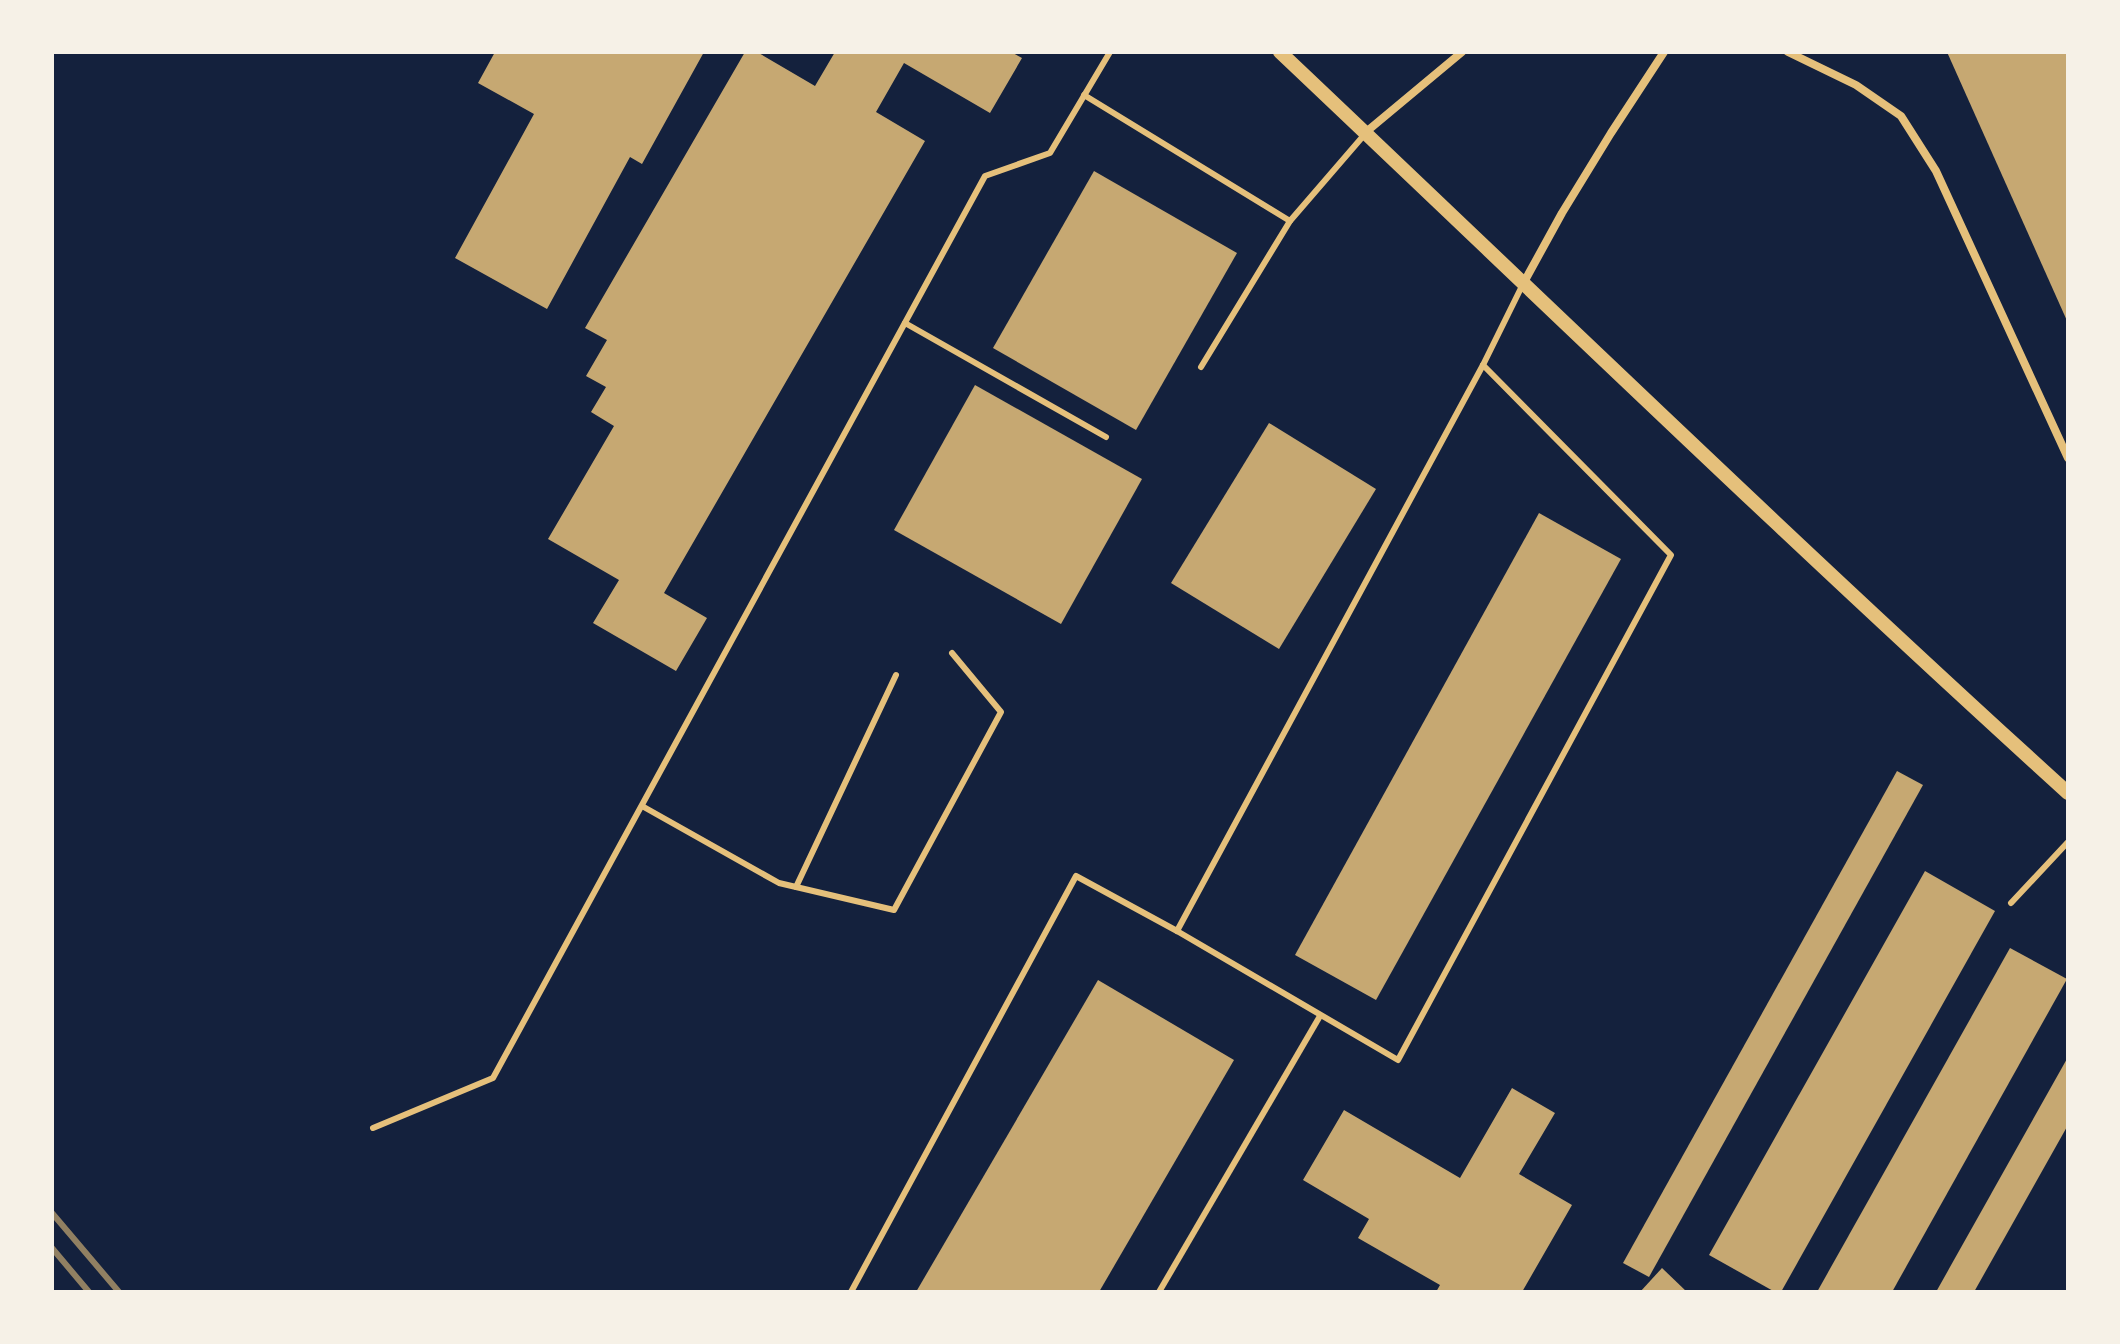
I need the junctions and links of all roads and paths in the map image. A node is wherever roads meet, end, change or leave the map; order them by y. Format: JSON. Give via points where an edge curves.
{"nodes":[{"id":1,"x":1110,"y":52,"type":"edge"},
{"id":2,"x":1280,"y":52,"type":"edge"},
{"id":3,"x":1462,"y":52,"type":"edge"},
{"id":4,"x":1664,"y":52,"type":"edge"},
{"id":5,"x":1788,"y":52,"type":"edge"},
{"id":6,"x":1084,"y":95,"type":"junction"},
{"id":7,"x":1366,"y":132,"type":"junction"},
{"id":8,"x":1290,"y":221,"type":"junction"},
{"id":9,"x":1523,"y":284,"type":"junction"},
{"id":10,"x":905,"y":323,"type":"junction"},
{"id":11,"x":1483,"y":365,"type":"junction"},
{"id":12,"x":1201,"y":367,"type":"dead end"},
{"id":13,"x":1106,"y":437,"type":"dead end"},
{"id":14,"x":2068,"y":458,"type":"edge"},
{"id":15,"x":952,"y":653,"type":"dead end"},
{"id":16,"x":896,"y":675,"type":"dead end"},
{"id":17,"x":2068,"y":793,"type":"edge"},
{"id":18,"x":642,"y":806,"type":"junction"},
{"id":19,"x":2068,"y":842,"type":"edge"},
{"id":20,"x":796,"y":887,"type":"junction"},
{"id":21,"x":2011,"y":903,"type":"dead end"},
{"id":22,"x":1177,"y":931,"type":"junction"},
{"id":23,"x":1320,"y":1016,"type":"junction"},
{"id":24,"x":373,"y":1128,"type":"dead end"},
{"id":25,"x":851,"y":1292,"type":"edge"},
{"id":26,"x":1159,"y":1292,"type":"edge"}],
"edges":[{"from":1,"to":6,"type":"lane"},
{"from":2,"to":7,"type":"street"},
{"from":3,"to":7,"type":"street"},
{"from":4,"to":9,"type":"street"},
{"from":5,"to":14,"type":"street","via":[[1856,85],[1901,116],[1936,171]]},
{"from":6,"to":8,"type":"lane"},
{"from":6,"to":10,"type":"lane","via":[[1050,153],[985,176]]},
{"from":7,"to":8,"type":"lane"},
{"from":7,"to":9,"type":"street"},
{"from":8,"to":12,"type":"lane"},
{"from":9,"to":11,"type":"lane"},
{"from":9,"to":17,"type":"street"},
{"from":10,"to":13,"type":"lane"},
{"from":10,"to":18,"type":"lane"},
{"from":11,"to":22,"type":"lane"},
{"from":11,"to":23,"type":"lane","via":[[1671,555],[1398,1060]]},
{"from":15,"to":20,"type":"lane","via":[[1001,712],[894,910]]},
{"from":16,"to":20,"type":"lane"},
{"from":18,"to":20,"type":"lane","via":[[779,883]]},
{"from":18,"to":24,"type":"lane","via":[[493,1078]]},
{"from":19,"to":21,"type":"lane"},
{"from":22,"to":23,"type":"lane"},
{"from":22,"to":25,"type":"lane","via":[[1076,876]]},
{"from":23,"to":26,"type":"lane"}]}
